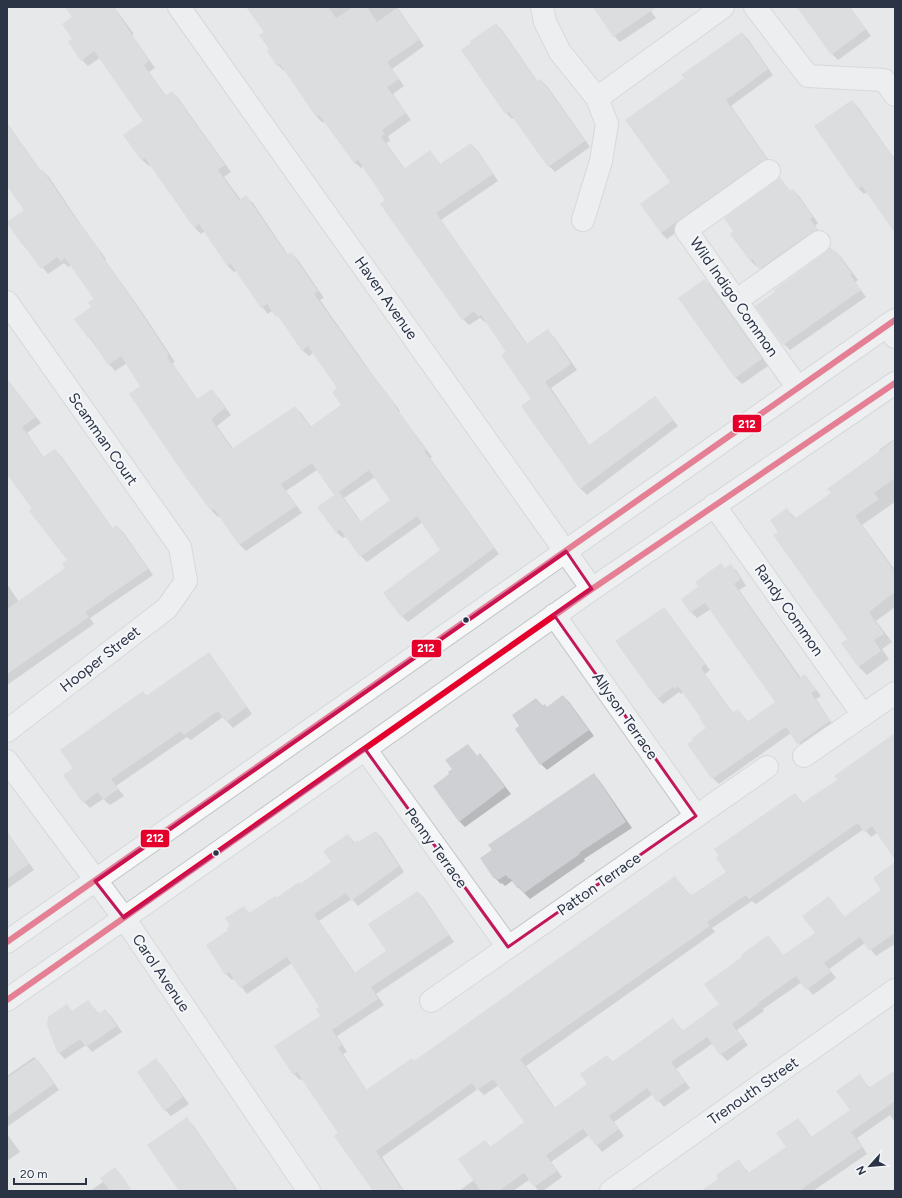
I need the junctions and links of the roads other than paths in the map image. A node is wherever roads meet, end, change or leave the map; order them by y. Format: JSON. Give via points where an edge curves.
{"nodes":[{"id":1,"x":179,"y":7,"type":"edge"},
{"id":2,"x":542,"y":7,"type":"edge"},
{"id":3,"x":723,"y":7,"type":"edge"},
{"id":4,"x":755,"y":7,"type":"edge"},
{"id":5,"x":895,"y":95,"type":"edge"},
{"id":6,"x":598,"y":98,"type":"junction"},
{"id":7,"x":769,"y":171,"type":"dead end"},
{"id":8,"x":583,"y":220,"type":"dead end"},
{"id":9,"x":819,"y":242,"type":"dead end"},
{"id":10,"x":736,"y":301,"type":"junction"},
{"id":11,"x":7,"y":302,"type":"edge"},
{"id":12,"x":892,"y":327,"type":"edge"},
{"id":13,"x":895,"y":383,"type":"edge"},
{"id":14,"x":798,"y":388,"type":"junction"},
{"id":15,"x":714,"y":505,"type":"junction"},
{"id":16,"x":566,"y":551,"type":"junction"},
{"id":17,"x":186,"y":581,"type":"joint"},
{"id":18,"x":592,"y":589,"type":"junction"},
{"id":19,"x":554,"y":615,"type":"junction"},
{"id":20,"x":895,"y":693,"type":"edge"},
{"id":21,"x":863,"y":715,"type":"junction"},
{"id":22,"x":7,"y":731,"type":"edge"},
{"id":23,"x":365,"y":749,"type":"junction"},
{"id":24,"x":804,"y":756,"type":"dead end"},
{"id":25,"x":7,"y":761,"type":"edge"},
{"id":26,"x":768,"y":767,"type":"dead end"},
{"id":27,"x":696,"y":816,"type":"junction"},
{"id":28,"x":95,"y":881,"type":"junction"},
{"id":29,"x":124,"y":918,"type":"junction"},
{"id":30,"x":7,"y":942,"type":"edge"},
{"id":31,"x":508,"y":947,"type":"junction"},
{"id":32,"x":895,"y":990,"type":"edge"},
{"id":33,"x":7,"y":1000,"type":"edge"},
{"id":34,"x":431,"y":1001,"type":"dead end"},
{"id":35,"x":302,"y":1188,"type":"edge"},
{"id":36,"x":611,"y":1191,"type":"edge"}],
"edges":[{"from":1,"to":16,"type":"street","name":"Haven Avenue"},
{"from":2,"to":6,"type":"street","via":[[545,22],[560,52]]},
{"from":3,"to":6,"type":"street"},
{"from":4,"to":5,"type":"street","via":[[808,76],[884,80]]},
{"from":6,"to":8,"type":"street","via":[[607,124],[601,161]]},
{"from":7,"to":10,"type":"street","name":"Wild Indigo Common","via":[[686,230]]},
{"from":9,"to":10,"type":"street"},
{"from":10,"to":14,"type":"street","name":"Wild Indigo Common"},
{"from":11,"to":17,"type":"street","name":"Scamman Court","via":[[180,547]]},
{"from":12,"to":14,"type":"main road"},
{"from":13,"to":15,"type":"main road"},
{"from":14,"to":16,"type":"main road"},
{"from":15,"to":18,"type":"main road"},
{"from":15,"to":21,"type":"street","name":"Randy Common"},
{"from":16,"to":18,"type":"street","name":"Haven Avenue"},
{"from":16,"to":28,"type":"main road"},
{"from":17,"to":22,"type":"street","name":"Hooper Street","via":[[167,608]]},
{"from":18,"to":19,"type":"main road"},
{"from":19,"to":23,"type":"main road"},
{"from":19,"to":27,"type":"street","name":"Allyson Terrace"},
{"from":20,"to":21,"type":"street"},
{"from":21,"to":24,"type":"street"},
{"from":23,"to":29,"type":"main road"},
{"from":23,"to":31,"type":"street","name":"Penny Terrace"},
{"from":25,"to":28,"type":"street","name":"Carol Avenue"},
{"from":26,"to":27,"type":"street","name":"Patton Terrace"},
{"from":27,"to":31,"type":"street","name":"Patton Terrace"},
{"from":28,"to":29,"type":"street","name":"Carol Avenue"},
{"from":28,"to":30,"type":"main road"},
{"from":29,"to":33,"type":"main road"},
{"from":29,"to":35,"type":"street","name":"Carol Avenue"},
{"from":31,"to":34,"type":"street","name":"Patton Terrace"},
{"from":32,"to":36,"type":"street","name":"Trenouth Street"}]}
